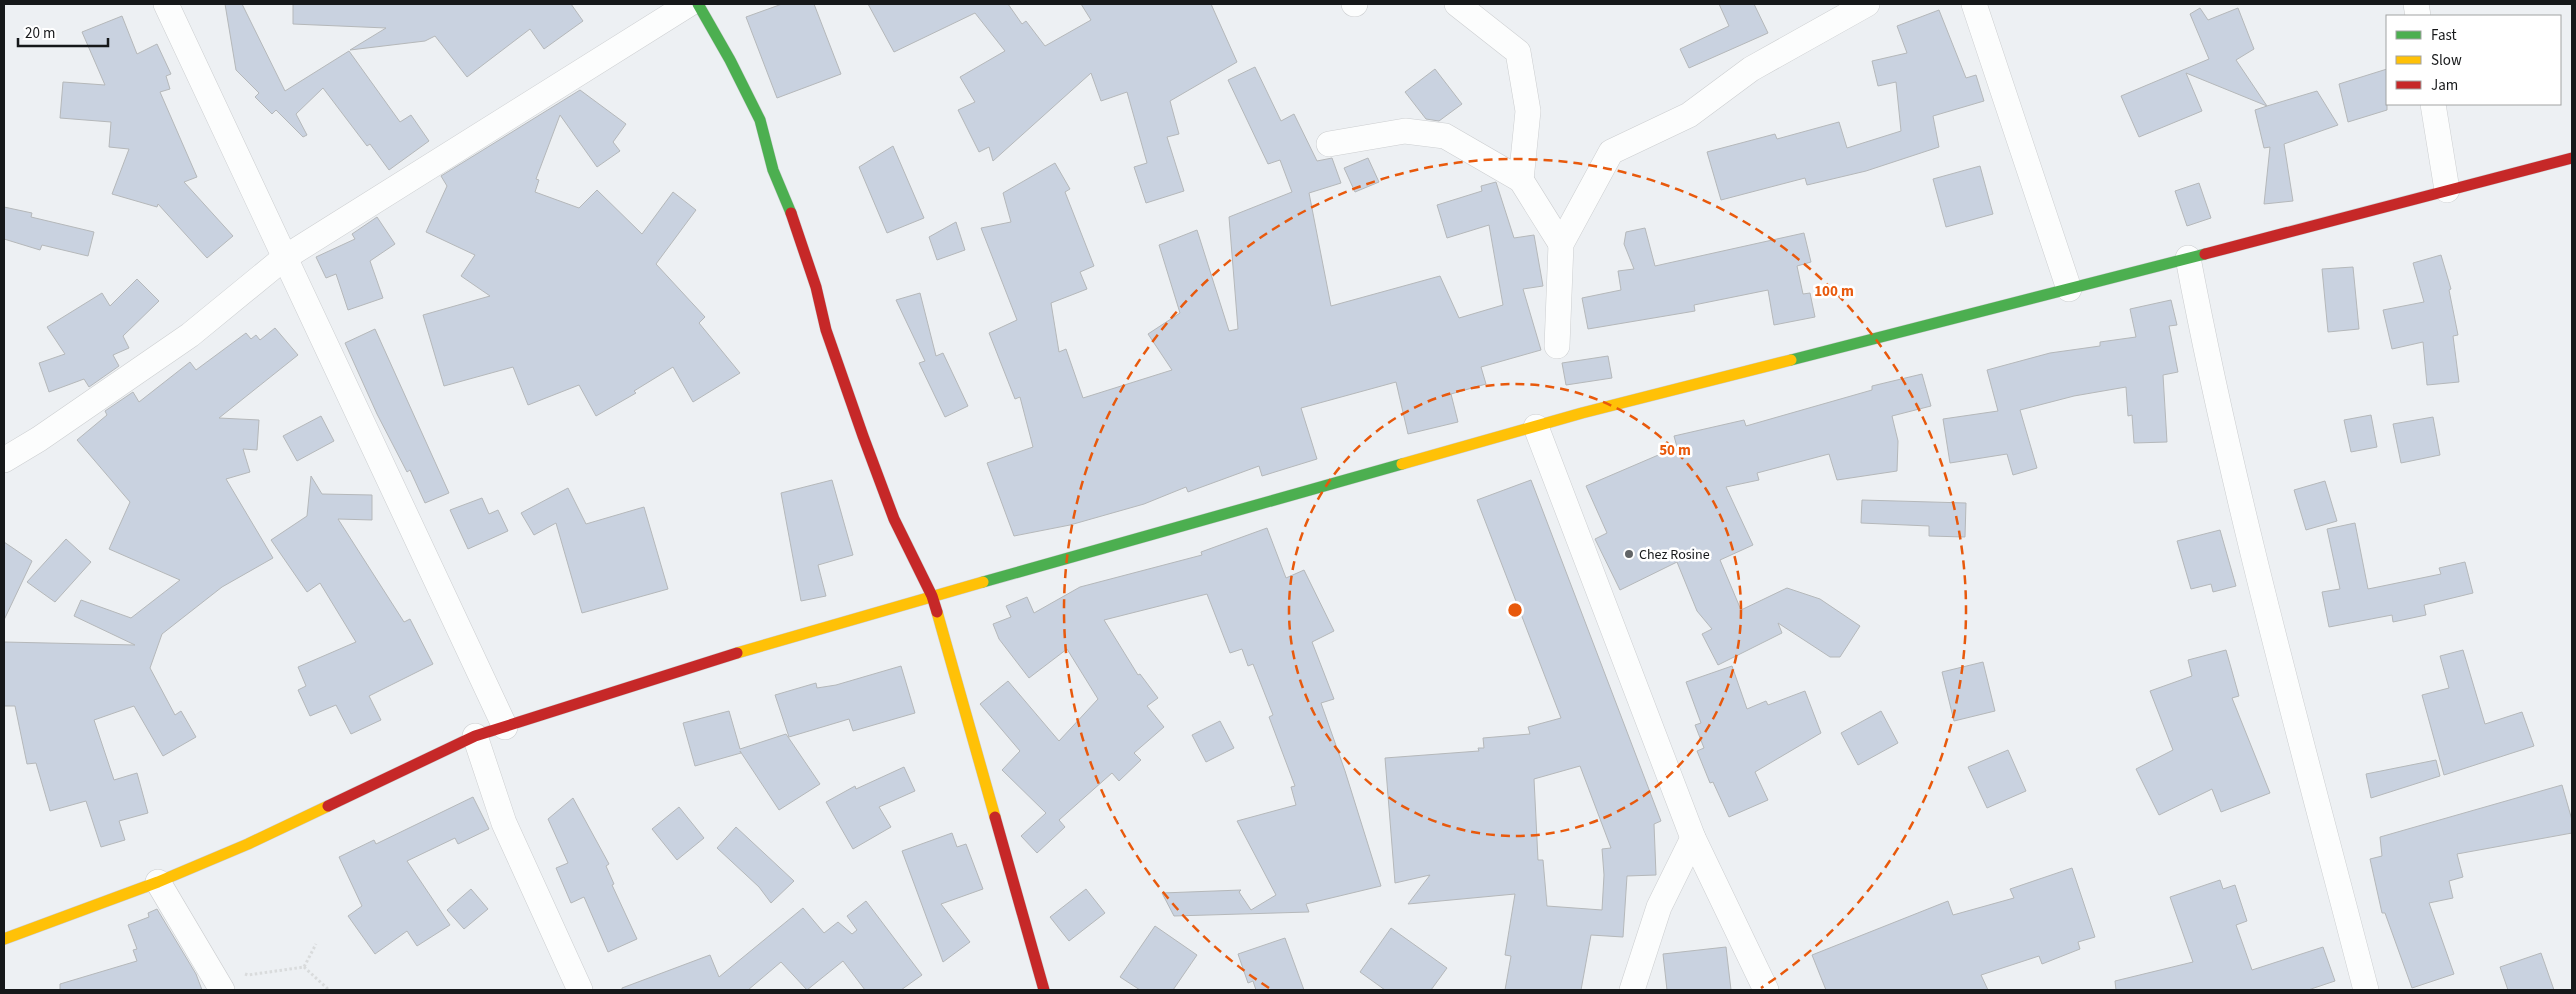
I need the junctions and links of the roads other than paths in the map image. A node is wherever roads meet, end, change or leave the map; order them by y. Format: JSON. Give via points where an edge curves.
{"nodes":[{"id":1,"x":166,"y":4,"type":"edge"},
{"id":2,"x":689,"y":4,"type":"edge"},
{"id":3,"x":698,"y":4,"type":"edge"},
{"id":4,"x":1457,"y":4,"type":"edge"},
{"id":5,"x":1867,"y":4,"type":"edge"},
{"id":6,"x":1974,"y":4,"type":"edge"},
{"id":7,"x":2433,"y":105,"type":"edge"},
{"id":8,"x":1329,"y":144,"type":"dead end"},
{"id":9,"x":2572,"y":158,"type":"edge"},
{"id":10,"x":1521,"y":180,"type":"junction"},
{"id":11,"x":2447,"y":190,"type":"junction"},
{"id":12,"x":1561,"y":244,"type":"junction"},
{"id":13,"x":284,"y":258,"type":"junction"},
{"id":14,"x":2188,"y":258,"type":"junction"},
{"id":15,"x":2069,"y":289,"type":"junction"},
{"id":16,"x":1557,"y":346,"type":"dead end"},
{"id":17,"x":1536,"y":427,"type":"junction"},
{"id":18,"x":4,"y":460,"type":"edge"},
{"id":19,"x":932,"y":596,"type":"junction"},
{"id":20,"x":505,"y":727,"type":"junction"},
{"id":21,"x":475,"y":736,"type":"junction"},
{"id":22,"x":1693,"y":838,"type":"junction"},
{"id":23,"x":158,"y":882,"type":"junction"},
{"id":24,"x":4,"y":938,"type":"edge"},
{"id":25,"x":222,"y":990,"type":"edge"},
{"id":26,"x":580,"y":990,"type":"edge"},
{"id":27,"x":1044,"y":990,"type":"edge"},
{"id":28,"x":1632,"y":990,"type":"edge"},
{"id":29,"x":1766,"y":990,"type":"edge"},
{"id":30,"x":2366,"y":990,"type":"edge"}],
"edges":[{"from":1,"to":13,"type":"street"},
{"from":2,"to":13,"type":"street"},
{"from":3,"to":19,"type":"main road","via":[[760,120],[773,170],[795,223],[826,330],[859,426],[894,519]]},
{"from":4,"to":10,"type":"street","via":[[1518,52],[1528,111]]},
{"from":5,"to":12,"type":"street","via":[[1751,69],[1689,115],[1611,152]]},
{"from":6,"to":15,"type":"street"},
{"from":7,"to":11,"type":"street"},
{"from":8,"to":10,"type":"street","via":[[1405,131],[1445,136]]},
{"from":9,"to":11,"type":"main road"},
{"from":10,"to":12,"type":"street"},
{"from":11,"to":14,"type":"main road"},
{"from":12,"to":16,"type":"street"},
{"from":13,"to":18,"type":"street","via":[[190,335],[39,440]]},
{"from":13,"to":20,"type":"street"},
{"from":14,"to":15,"type":"main road"},
{"from":14,"to":30,"type":"street","via":[[2210,373]]},
{"from":15,"to":17,"type":"main road"},
{"from":17,"to":19,"type":"main road"},
{"from":17,"to":22,"type":"street"},
{"from":19,"to":20,"type":"main road","via":[[674,672]]},
{"from":19,"to":27,"type":"main road"},
{"from":20,"to":21,"type":"main road"},
{"from":21,"to":23,"type":"main road","via":[[248,844]]},
{"from":21,"to":26,"type":"street","via":[[504,823]]},
{"from":22,"to":28,"type":"street","via":[[1659,907]]},
{"from":22,"to":29,"type":"street"},
{"from":23,"to":24,"type":"main road"},
{"from":23,"to":25,"type":"street"}]}
